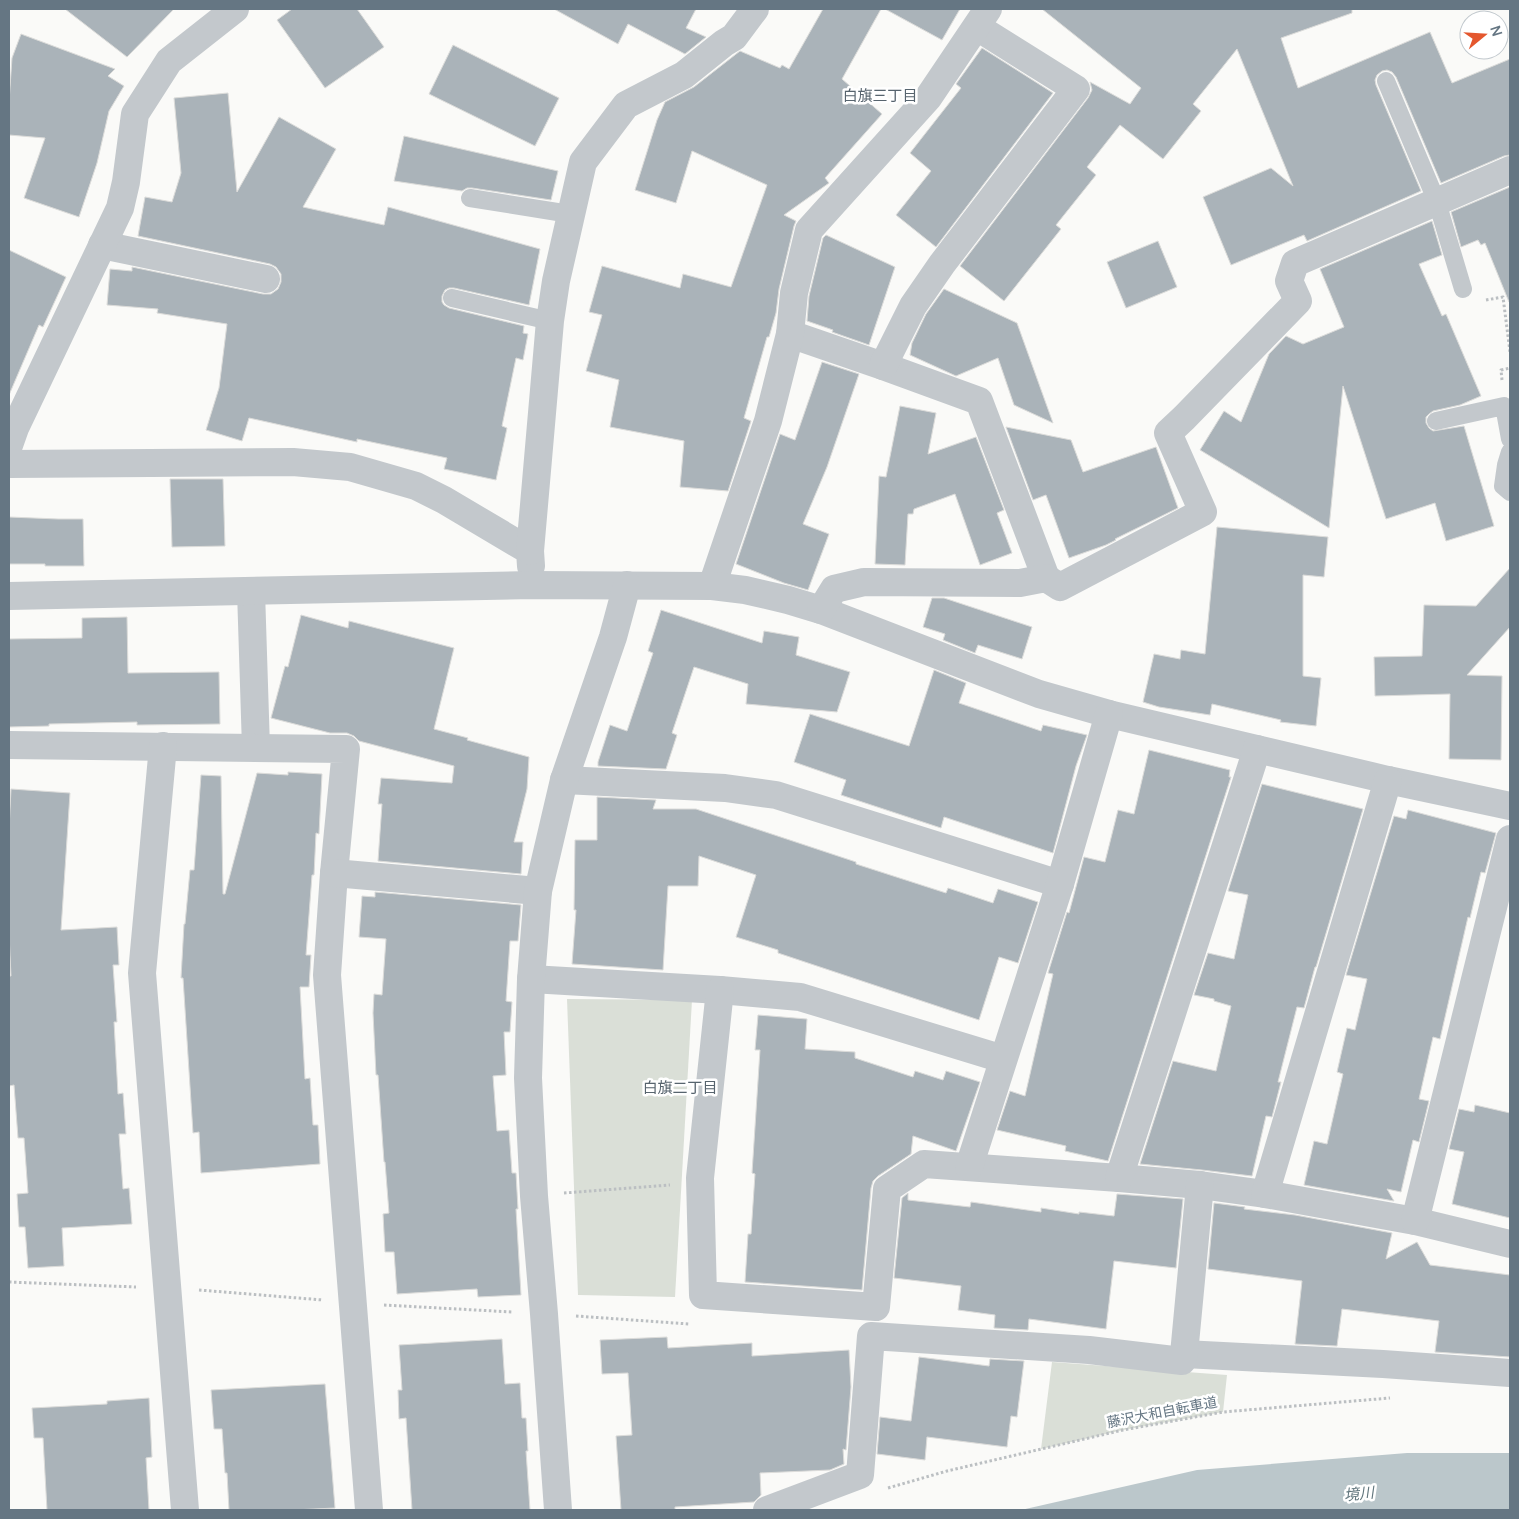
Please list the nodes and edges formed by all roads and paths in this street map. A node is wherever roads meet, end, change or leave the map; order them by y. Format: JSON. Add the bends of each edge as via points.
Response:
{"nodes":[{"id":1,"x":235,"y":9,"type":"edge"},
{"id":2,"x":755,"y":9,"type":"edge"},
{"id":3,"x":983,"y":18,"type":"edge"},
{"id":4,"x":1386,"y":81,"type":"dead end"},
{"id":5,"x":1510,"y":170,"type":"edge"},
{"id":6,"x":470,"y":198,"type":"dead end"},
{"id":7,"x":1437,"y":202,"type":"junction"},
{"id":8,"x":570,"y":214,"type":"junction"},
{"id":9,"x":102,"y":245,"type":"junction"},
{"id":10,"x":266,"y":279,"type":"dead end"},
{"id":11,"x":1463,"y":289,"type":"joint"},
{"id":12,"x":452,"y":298,"type":"dead end"},
{"id":13,"x":550,"y":321,"type":"junction"},
{"id":14,"x":790,"y":334,"type":"junction"},
{"id":15,"x":1510,"y":352,"type":"edge"},
{"id":16,"x":883,"y":366,"type":"junction"},
{"id":17,"x":1436,"y":422,"type":"dead end"},
{"id":18,"x":1510,"y":439,"type":"edge"},
{"id":19,"x":9,"y":445,"type":"edge"},
{"id":20,"x":1510,"y":452,"type":"edge"},
{"id":21,"x":9,"y":464,"type":"edge"},
{"id":22,"x":1510,"y":492,"type":"edge"},
{"id":23,"x":530,"y":551,"type":"junction"},
{"id":24,"x":1046,"y":578,"type":"junction"},
{"id":25,"x":532,"y":585,"type":"junction"},
{"id":26,"x":627,"y":585,"type":"junction"},
{"id":27,"x":712,"y":586,"type":"junction"},
{"id":28,"x":251,"y":591,"type":"junction"},
{"id":29,"x":9,"y":596,"type":"edge"},
{"id":30,"x":820,"y":610,"type":"junction"},
{"id":31,"x":1109,"y":714,"type":"junction"},
{"id":32,"x":9,"y":745,"type":"edge"},
{"id":33,"x":162,"y":746,"type":"junction"},
{"id":34,"x":256,"y":748,"type":"junction"},
{"id":35,"x":1256,"y":749,"type":"junction"},
{"id":36,"x":564,"y":780,"type":"junction"},
{"id":37,"x":1388,"y":780,"type":"junction"},
{"id":38,"x":1509,"y":809,"type":"edge"},
{"id":39,"x":1510,"y":839,"type":"edge"},
{"id":40,"x":334,"y":873,"type":"junction"},
{"id":41,"x":1060,"y":884,"type":"junction"},
{"id":42,"x":538,"y":891,"type":"junction"},
{"id":43,"x":531,"y":979,"type":"junction"},
{"id":44,"x":720,"y":990,"type":"junction"},
{"id":45,"x":1003,"y":1059,"type":"junction"},
{"id":46,"x":969,"y":1167,"type":"junction"},
{"id":47,"x":700,"y":1178,"type":"junction"},
{"id":48,"x":1120,"y":1178,"type":"junction"},
{"id":49,"x":1200,"y":1185,"type":"junction"},
{"id":50,"x":1265,"y":1194,"type":"junction"},
{"id":51,"x":534,"y":1196,"type":"junction"},
{"id":52,"x":1415,"y":1221,"type":"junction"},
{"id":53,"x":1510,"y":1244,"type":"edge"},
{"id":54,"x":9,"y":1282,"type":"edge"},
{"id":55,"x":168,"y":1288,"type":"junction"},
{"id":56,"x":354,"y":1303,"type":"junction"},
{"id":57,"x":544,"y":1314,"type":"junction"},
{"id":58,"x":693,"y":1324,"type":"dead end"},
{"id":59,"x":1184,"y":1354,"type":"junction"},
{"id":60,"x":1510,"y":1374,"type":"edge"},
{"id":61,"x":1393,"y":1398,"type":"dead end"},
{"id":62,"x":881,"y":1490,"type":"dead end"},
{"id":63,"x":185,"y":1510,"type":"edge"},
{"id":64,"x":369,"y":1510,"type":"edge"},
{"id":65,"x":558,"y":1510,"type":"edge"},
{"id":66,"x":767,"y":1510,"type":"edge"}],
"edges":[{"from":1,"to":9,"type":"street","via":[[169,61],[135,114],[120,208]]},
{"from":2,"to":8,"type":"street","via":[[734,37],[684,75],[626,105],[583,162]]},
{"from":3,"to":14,"type":"street","via":[[928,98],[809,230],[794,293]]},
{"from":3,"to":16,"type":"street","via":[[1076,89],[942,264],[913,306]]},
{"from":4,"to":7,"type":"lane"},
{"from":5,"to":7,"type":"street"},
{"from":6,"to":8,"type":"lane"},
{"from":7,"to":11,"type":"lane"},
{"from":7,"to":24,"type":"street","via":[[1294,263],[1289,280],[1298,301],[1168,433],[1203,512],[1060,587]]},
{"from":8,"to":13,"type":"street"},
{"from":9,"to":10,"type":"street"},
{"from":9,"to":19,"type":"street"},
{"from":11,"to":15,"type":"path","via":[[1488,301],[1504,297]]},
{"from":12,"to":13,"type":"lane"},
{"from":13,"to":23,"type":"street"},
{"from":14,"to":16,"type":"street"},
{"from":14,"to":27,"type":"street","via":[[768,421]]},
{"from":16,"to":24,"type":"street","via":[[980,401]]},
{"from":17,"to":18,"type":"lane","via":[[1504,406]]},
{"from":20,"to":22,"type":"lane","via":[[1502,486]]},
{"from":21,"to":23,"type":"street","via":[[294,462],[350,467],[416,486]]},
{"from":23,"to":25,"type":"street"},
{"from":24,"to":30,"type":"street","via":[[1020,583],[864,582],[834,589]]},
{"from":25,"to":26,"type":"street"},
{"from":25,"to":28,"type":"street"},
{"from":26,"to":27,"type":"street"},
{"from":26,"to":36,"type":"street","via":[[614,637]]},
{"from":27,"to":30,"type":"street","via":[[745,590]]},
{"from":28,"to":29,"type":"street"},
{"from":28,"to":34,"type":"street"},
{"from":30,"to":31,"type":"street","via":[[1039,694]]},
{"from":31,"to":35,"type":"street"},
{"from":31,"to":41,"type":"street"},
{"from":32,"to":33,"type":"street"},
{"from":33,"to":34,"type":"street"},
{"from":33,"to":55,"type":"street","via":[[142,973]]},
{"from":34,"to":40,"type":"street","via":[[346,749]]},
{"from":35,"to":37,"type":"street"},
{"from":35,"to":48,"type":"street"},
{"from":36,"to":41,"type":"street","via":[[725,788],[776,795]]},
{"from":36,"to":42,"type":"street"},
{"from":37,"to":38,"type":"street"},
{"from":37,"to":50,"type":"street"},
{"from":39,"to":52,"type":"street"},
{"from":40,"to":42,"type":"street"},
{"from":40,"to":56,"type":"street","via":[[327,975]]},
{"from":41,"to":45,"type":"street"},
{"from":42,"to":43,"type":"street"},
{"from":43,"to":44,"type":"street"},
{"from":43,"to":51,"type":"street","via":[[528,1078]]},
{"from":44,"to":45,"type":"street","via":[[800,997]]},
{"from":44,"to":47,"type":"street"},
{"from":45,"to":46,"type":"street"},
{"from":46,"to":47,"type":"street","via":[[924,1164],[887,1189],[876,1307],[703,1295]]},
{"from":46,"to":48,"type":"street"},
{"from":47,"to":51,"type":"path","via":[[664,1186]]},
{"from":48,"to":49,"type":"street"},
{"from":49,"to":50,"type":"street"},
{"from":49,"to":59,"type":"street"},
{"from":50,"to":52,"type":"street"},
{"from":51,"to":57,"type":"street"},
{"from":52,"to":53,"type":"street"},
{"from":54,"to":55,"type":"path"},
{"from":55,"to":56,"type":"path"},
{"from":55,"to":63,"type":"street"},
{"from":56,"to":57,"type":"path"},
{"from":56,"to":64,"type":"street"},
{"from":57,"to":58,"type":"path"},
{"from":57,"to":65,"type":"street"},
{"from":59,"to":60,"type":"street"},
{"from":59,"to":66,"type":"street","via":[[1182,1361],[1090,1350],[871,1336],[860,1475]]},
{"from":61,"to":62,"type":"path","name":"藤沢大和自転車道","via":[[1223,1412],[1096,1436]]}]}
